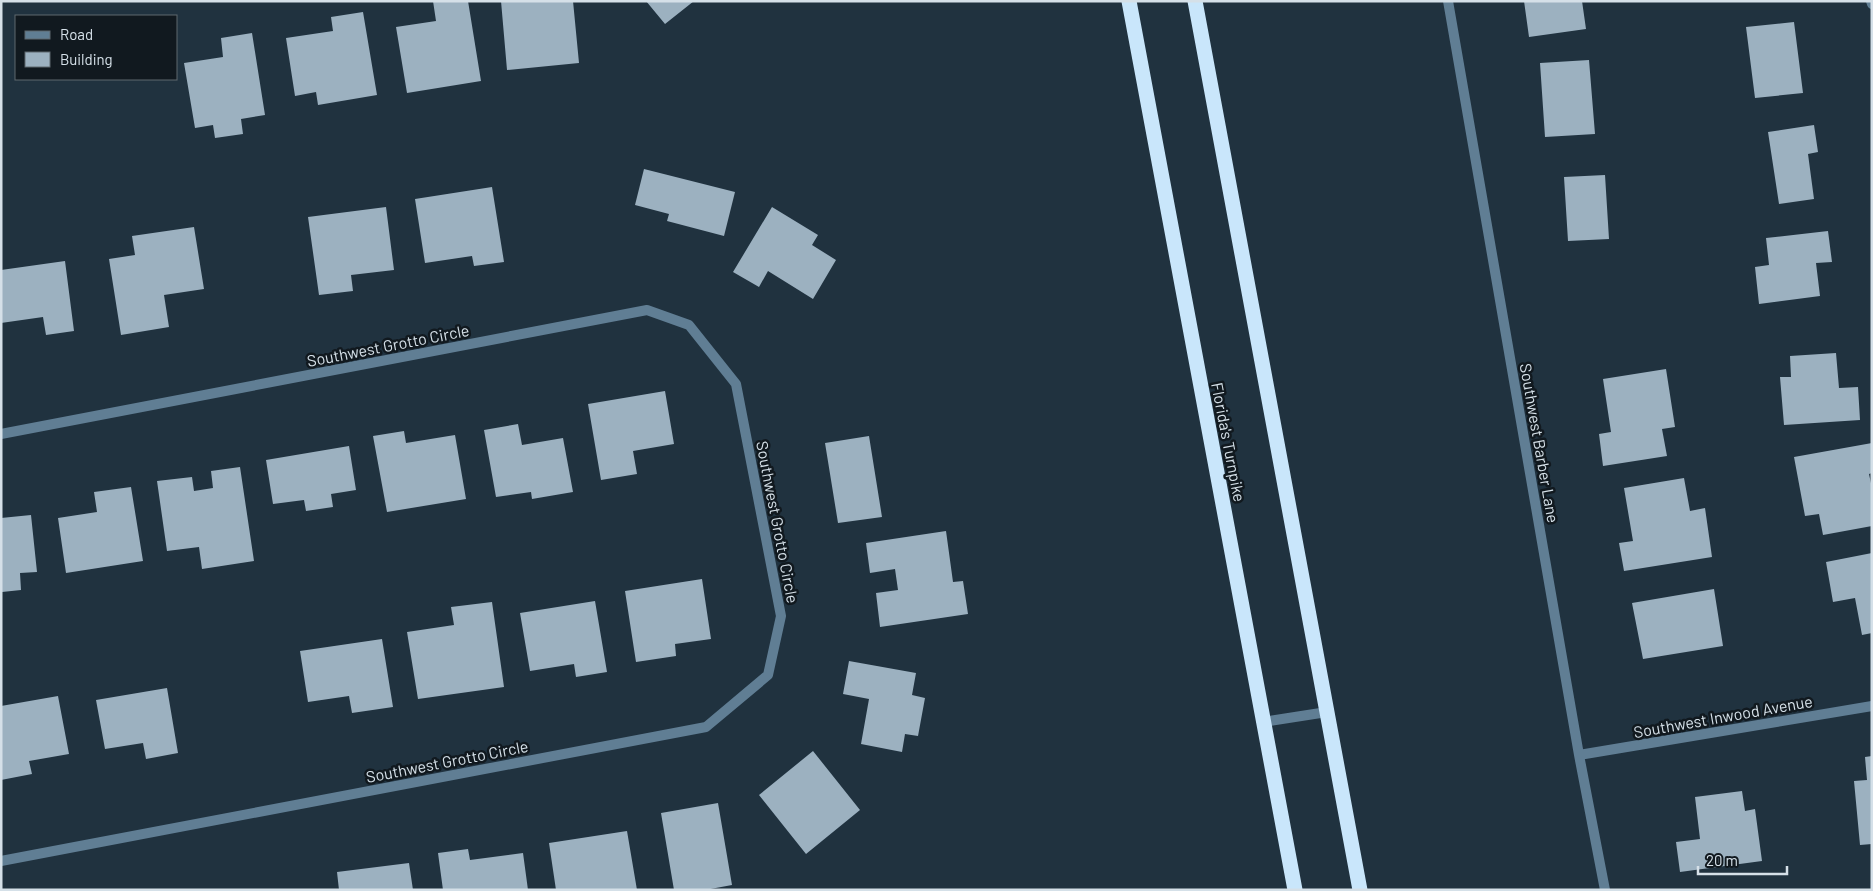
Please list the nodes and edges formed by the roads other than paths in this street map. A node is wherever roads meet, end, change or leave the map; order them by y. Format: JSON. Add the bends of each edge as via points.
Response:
{"nodes":[{"id":1,"x":1129,"y":1,"type":"edge"},
{"id":2,"x":1195,"y":1,"type":"edge"},
{"id":3,"x":1448,"y":1,"type":"edge"},
{"id":4,"x":1,"y":434,"type":"edge"},
{"id":5,"x":1872,"y":706,"type":"edge"},
{"id":6,"x":1327,"y":712,"type":"junction"},
{"id":7,"x":1263,"y":722,"type":"junction"},
{"id":8,"x":1579,"y":755,"type":"junction"},
{"id":9,"x":1,"y":861,"type":"edge"},
{"id":10,"x":1295,"y":890,"type":"edge"},
{"id":11,"x":1360,"y":890,"type":"edge"},
{"id":12,"x":1605,"y":890,"type":"edge"}],
"edges":[{"from":1,"to":7,"type":"highway","name":"Florida's Turnpike"},
{"from":2,"to":6,"type":"highway"},
{"from":3,"to":8,"type":"street","name":"Southwest Barber Lane"},
{"from":4,"to":9,"type":"street","name":"Southwest Grotto Circle","via":[[647,310],[689,325],[736,384],[781,616],[768,675],[706,728]]},
{"from":5,"to":8,"type":"street","name":"Southwest Inwood Avenue"},
{"from":6,"to":7,"type":"street"},
{"from":6,"to":11,"type":"highway"},
{"from":7,"to":10,"type":"highway","name":"Florida's Turnpike"},
{"from":8,"to":12,"type":"street","name":"Southwest Barber Lane"}]}
